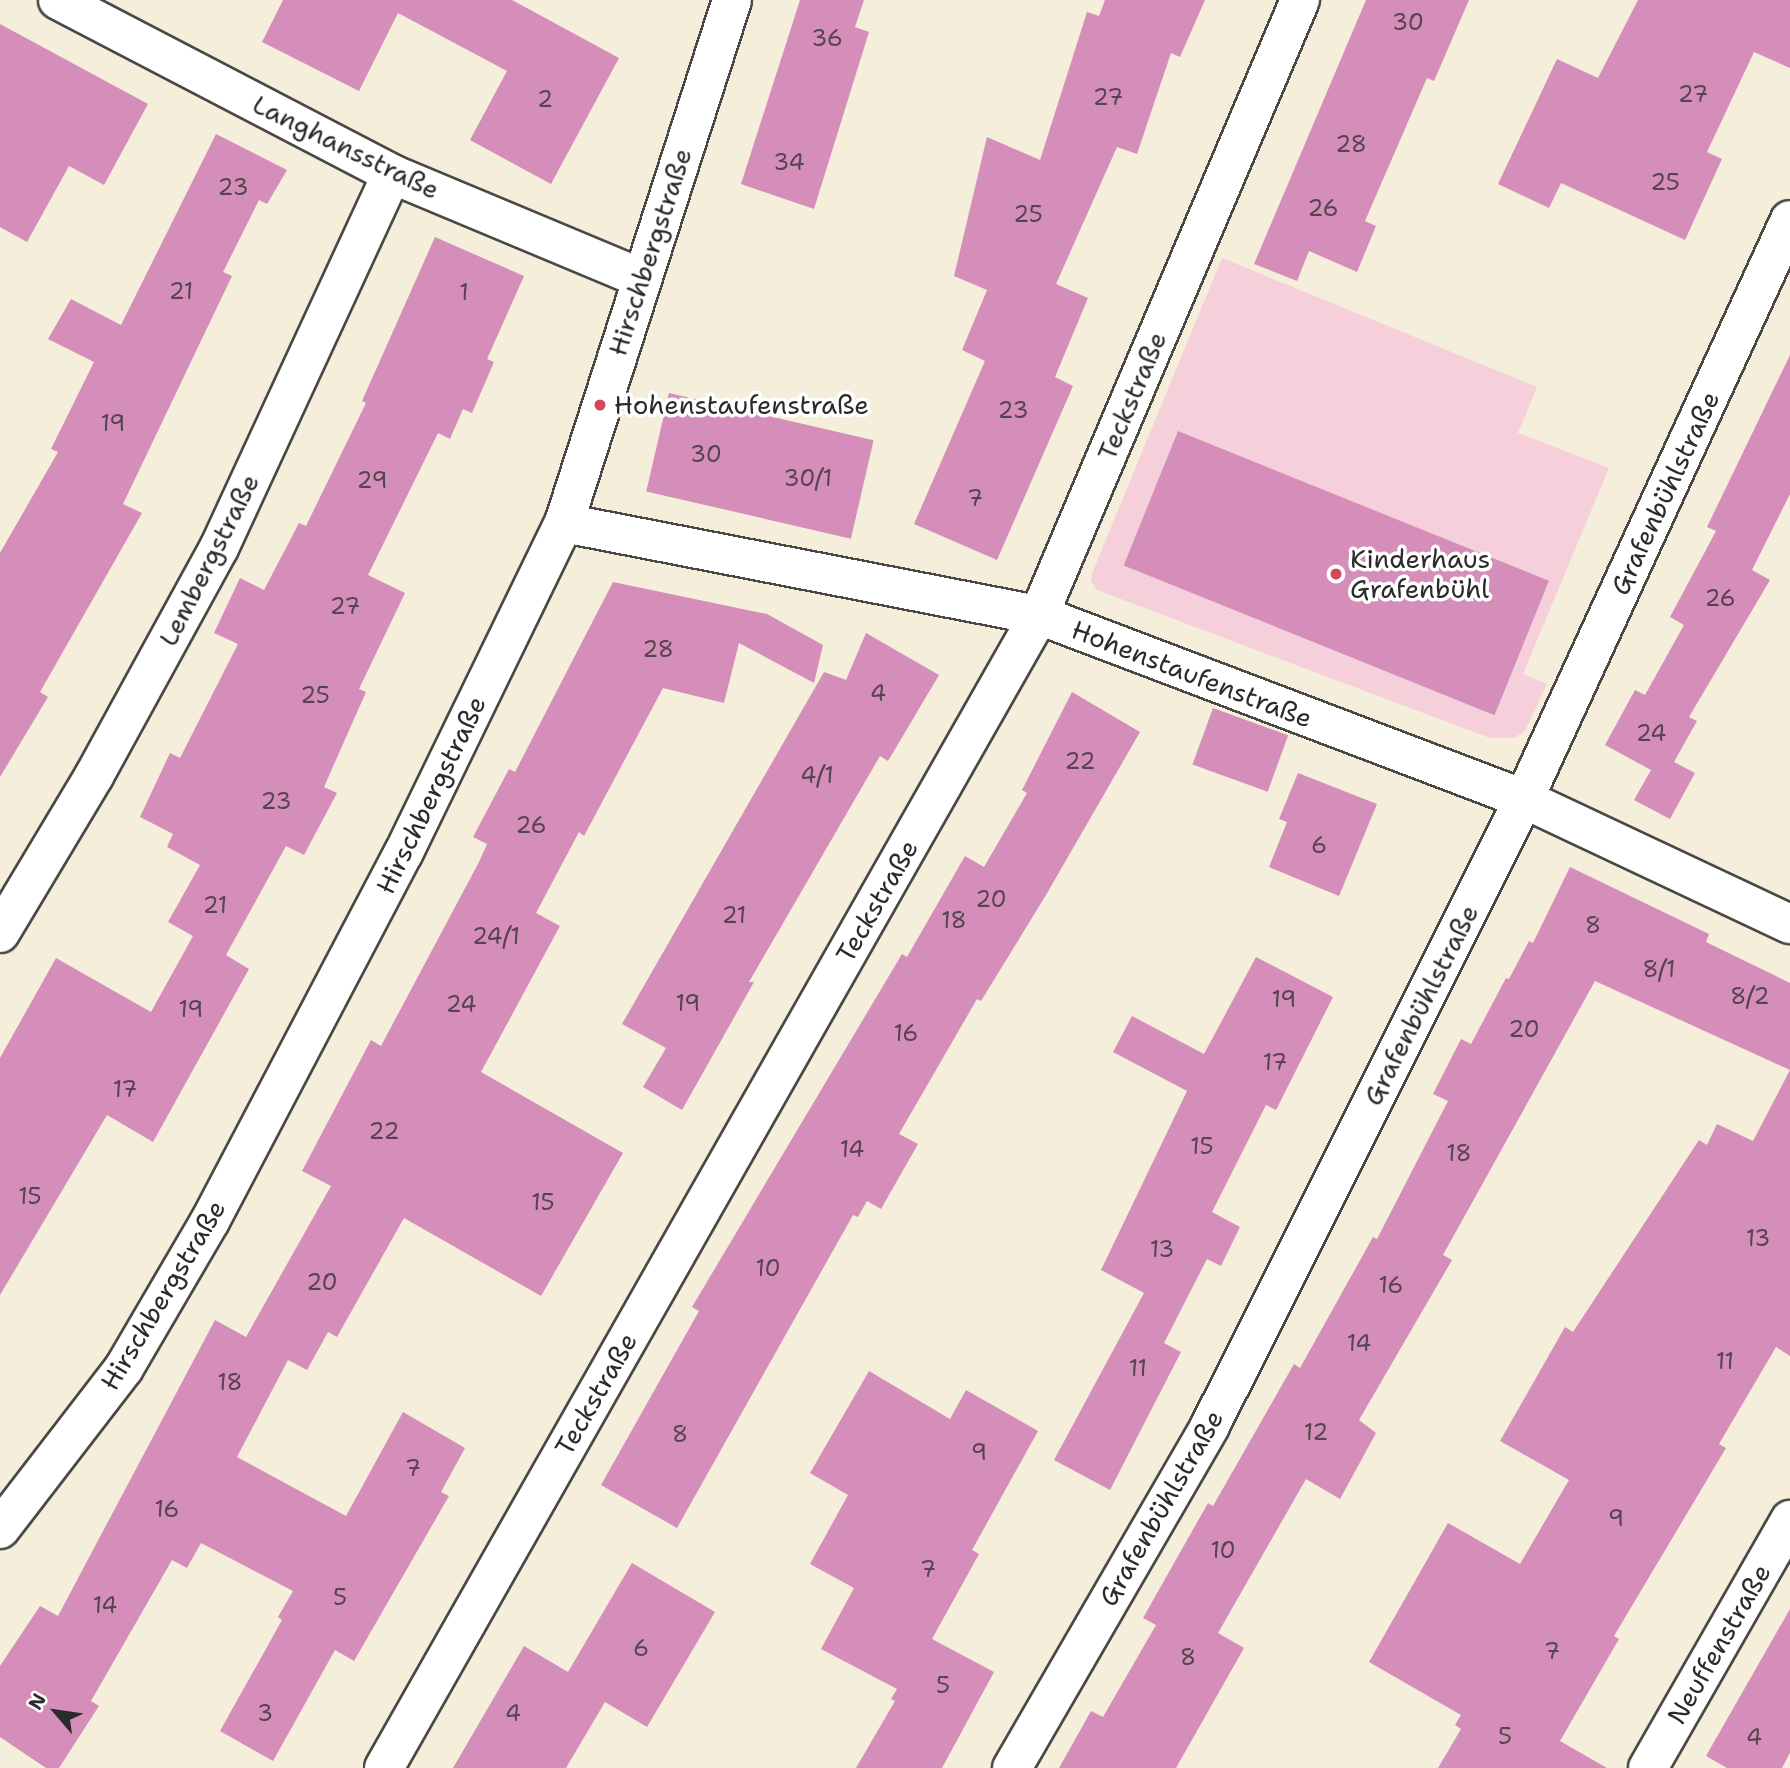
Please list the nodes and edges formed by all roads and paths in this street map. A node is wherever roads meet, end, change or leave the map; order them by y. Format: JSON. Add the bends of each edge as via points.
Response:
{"nodes":[{"id":1,"x":58,"y":0,"type":"edge"},
{"id":2,"x":732,"y":0,"type":"edge"},
{"id":3,"x":1300,"y":0,"type":"edge"},
{"id":4,"x":392,"y":174,"type":"junction"},
{"id":5,"x":1790,"y":220,"type":"edge"},
{"id":6,"x":641,"y":278,"type":"junction"},
{"id":7,"x":564,"y":523,"type":"junction"},
{"id":8,"x":1039,"y":615,"type":"junction"},
{"id":9,"x":1524,"y":799,"type":"junction"},
{"id":10,"x":1790,"y":924,"type":"edge"},
{"id":11,"x":0,"y":933,"type":"edge"},
{"id":12,"x":1790,"y":1520,"type":"edge"},
{"id":13,"x":0,"y":1529,"type":"edge"},
{"id":14,"x":384,"y":1768,"type":"edge"},
{"id":15,"x":1012,"y":1768,"type":"edge"},
{"id":16,"x":1648,"y":1768,"type":"edge"}],
"edges":[{"from":1,"to":4,"type":"street","name":"Langhansstraße"},
{"from":2,"to":6,"type":"street","name":"Hirschbergstraße"},
{"from":3,"to":8,"type":"street","name":"Teckstraße"},
{"from":4,"to":6,"type":"street","name":"Langhansstraße"},
{"from":4,"to":11,"type":"street","name":"Lembergstraße","via":[[219,548],[94,776]]},
{"from":5,"to":9,"type":"street","name":"Grafenbühlstraße"},
{"from":6,"to":7,"type":"street","name":"Hirschbergstraße"},
{"from":7,"to":8,"type":"street","name":"Hohenstaufenstraße"},
{"from":7,"to":13,"type":"street","name":"Hirschbergstraße","via":[[403,854],[209,1221],[124,1368]]},
{"from":8,"to":9,"type":"street","name":"Hohenstaufenstraße"},
{"from":8,"to":14,"type":"street","name":"Teckstraße"},
{"from":9,"to":10,"type":"street","name":"Hohenstaufenstraße"},
{"from":9,"to":15,"type":"street","name":"Grafenbühlstraße","via":[[1210,1426]]},
{"from":12,"to":16,"type":"street","name":"Neuffenstraße"}]}
